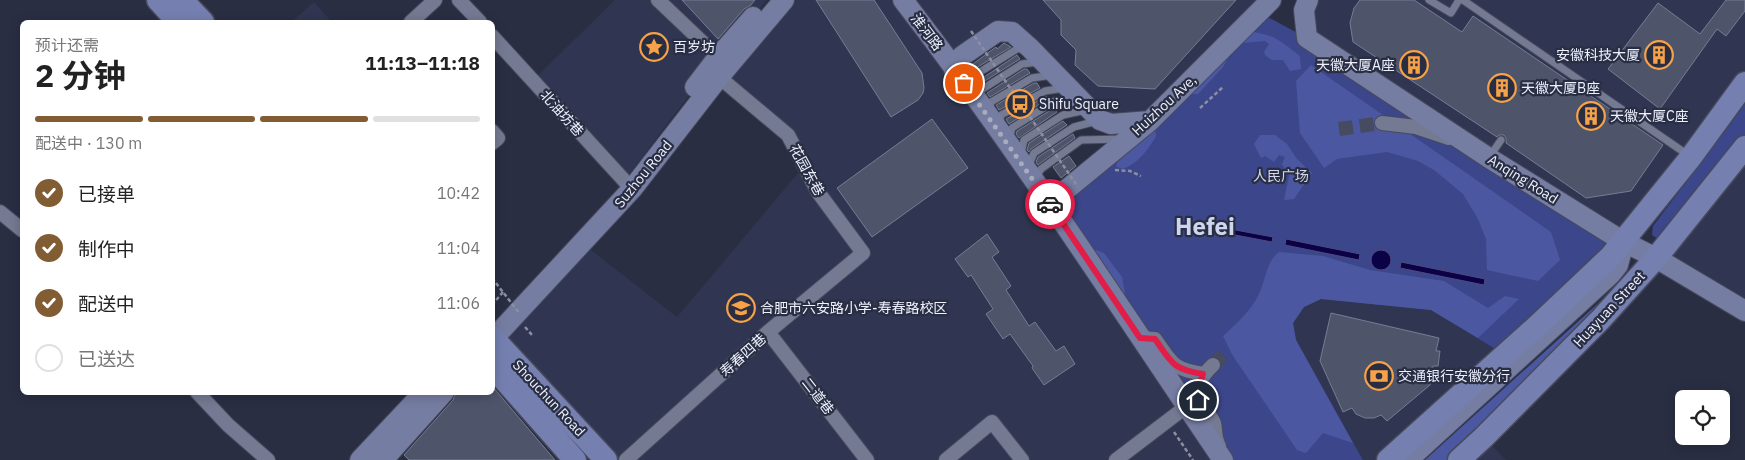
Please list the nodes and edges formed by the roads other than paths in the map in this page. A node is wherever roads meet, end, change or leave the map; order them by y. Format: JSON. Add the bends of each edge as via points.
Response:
{"nodes":[{"id":1,"x":158,"y":0,"type":"edge"},
{"id":2,"x":435,"y":0,"type":"edge"},
{"id":3,"x":459,"y":0,"type":"edge"},
{"id":4,"x":658,"y":0,"type":"edge"},
{"id":5,"x":767,"y":0,"type":"edge"},
{"id":6,"x":784,"y":0,"type":"edge"},
{"id":7,"x":903,"y":0,"type":"edge"},
{"id":8,"x":1271,"y":0,"type":"edge"},
{"id":9,"x":1308,"y":0,"type":"edge"},
{"id":10,"x":1429,"y":0,"type":"edge"},
{"id":11,"x":1460,"y":0,"type":"edge"},
{"id":12,"x":1464,"y":0,"type":"edge"},
{"id":13,"x":183,"y":6,"type":"edge"},
{"id":14,"x":200,"y":20,"type":"edge"},
{"id":15,"x":414,"y":20,"type":"edge"},
{"id":16,"x":478,"y":20,"type":"edge"},
{"id":17,"x":495,"y":39,"type":"edge"},
{"id":18,"x":718,"y":56,"type":"junction"},
{"id":19,"x":954,"y":70,"type":"junction"},
{"id":20,"x":719,"y":77,"type":"junction"},
{"id":21,"x":1745,"y":83,"type":"edge"},
{"id":22,"x":1066,"y":86,"type":"junction"},
{"id":23,"x":1150,"y":121,"type":"junction"},
{"id":24,"x":1382,"y":123,"type":"tunnel mouth"},
{"id":25,"x":1002,"y":137,"type":"junction"},
{"id":26,"x":1128,"y":138,"type":"junction"},
{"id":27,"x":1501,"y":140,"type":"dead end"},
{"id":28,"x":1471,"y":146,"type":"junction"},
{"id":29,"x":1745,"y":147,"type":"edge"},
{"id":30,"x":1691,"y":157,"type":"junction"},
{"id":31,"x":1489,"y":158,"type":"junction"},
{"id":32,"x":628,"y":185,"type":"junction"},
{"id":33,"x":1050,"y":203,"type":"junction"},
{"id":34,"x":0,"y":212,"type":"edge"},
{"id":35,"x":20,"y":228,"type":"edge"},
{"id":36,"x":1624,"y":242,"type":"junction"},
{"id":37,"x":863,"y":253,"type":"joint"},
{"id":38,"x":1656,"y":258,"type":"junction"},
{"id":39,"x":1745,"y":311,"type":"edge"},
{"id":40,"x":495,"y":332,"type":"edge"},
{"id":41,"x":768,"y":332,"type":"junction"},
{"id":42,"x":495,"y":336,"type":"edge"},
{"id":43,"x":1140,"y":338,"type":"junction"},
{"id":44,"x":495,"y":369,"type":"edge"},
{"id":45,"x":200,"y":395,"type":"edge"},
{"id":46,"x":421,"y":395,"type":"edge"},
{"id":47,"x":441,"y":395,"type":"edge"},
{"id":48,"x":1187,"y":406,"type":"junction"},
{"id":49,"x":268,"y":460,"type":"edge"},
{"id":50,"x":360,"y":460,"type":"edge"},
{"id":51,"x":383,"y":460,"type":"edge"},
{"id":52,"x":575,"y":460,"type":"edge"},
{"id":53,"x":606,"y":460,"type":"edge"},
{"id":54,"x":626,"y":460,"type":"edge"},
{"id":55,"x":867,"y":460,"type":"edge"},
{"id":56,"x":946,"y":460,"type":"edge"},
{"id":57,"x":1022,"y":460,"type":"edge"},
{"id":58,"x":1116,"y":460,"type":"edge"},
{"id":59,"x":1224,"y":460,"type":"edge"},
{"id":60,"x":1388,"y":460,"type":"edge"},
{"id":61,"x":1408,"y":460,"type":"edge"},
{"id":62,"x":1460,"y":460,"type":"edge"}],
"edges":[{"from":1,"to":13,"type":"main road"},
{"from":2,"to":15,"type":"street"},
{"from":3,"to":16,"type":"street"},
{"from":4,"to":18,"type":"street"},
{"from":5,"to":18,"type":"main road","name":"Suzhou Road"},
{"from":6,"to":20,"type":"main road","name":"Suzhou Road"},
{"from":7,"to":19,"type":"main road","name":"淮河路"},
{"from":8,"to":23,"type":"main road","name":"Huizhou Ave,"},
{"from":9,"to":28,"type":"main road","name":"Anqing Road","via":[[1304,10],[1307,38]]},
{"from":10,"to":11,"type":"lane","via":[[1451,13]]},
{"from":12,"to":30,"type":"lane"},
{"from":13,"to":14,"type":"main road"},
{"from":17,"to":32,"type":"street","name":"北油坊巷"},
{"from":18,"to":32,"type":"main road","name":"Suzhou Road"},
{"from":19,"to":22,"type":"main road","via":[[962,56],[998,31],[1012,32]]},
{"from":19,"to":25,"type":"main road","name":"淮河路"},
{"from":20,"to":32,"type":"main road","name":"Suzhou Road"},
{"from":20,"to":37,"type":"street","name":"花园东巷","via":[[788,135],[818,192]]},
{"from":21,"to":30,"type":"main road","name":"Huayuan Street"},
{"from":22,"to":23,"type":"main road","via":[[1111,124]]},
{"from":22,"to":25,"type":"lane","via":[[1055,101]]},
{"from":22,"to":25,"type":"lane","via":[[1044,91],[1001,115]]},
{"from":22,"to":25,"type":"lane","via":[[1063,115],[1024,140]]},
{"from":22,"to":25,"type":"lane","via":[[1032,78],[991,102]]},
{"from":22,"to":25,"type":"lane","via":[[1074,127],[1034,154]]},
{"from":22,"to":25,"type":"lane","via":[[1022,64],[982,90]]},
{"from":22,"to":25,"type":"lane","via":[[1017,49],[975,75]]},
{"from":23,"to":26,"type":"main road","name":"Huizhou Ave,"},
{"from":24,"to":28,"type":"street","via":[[1416,127]]},
{"from":25,"to":26,"type":"lane","via":[[1041,169],[1081,140]]},
{"from":25,"to":33,"type":"main road","name":"淮河路"},
{"from":26,"to":33,"type":"main road","name":"Huizhou Ave,"},
{"from":27,"to":31,"type":"lane"},
{"from":28,"to":31,"type":"main road","name":"Anqing Road"},
{"from":29,"to":38,"type":"main road","name":"Huayuan Street"},
{"from":30,"to":36,"type":"main road","name":"Huayuan Street"},
{"from":31,"to":36,"type":"main road","name":"Anqing Road"},
{"from":32,"to":40,"type":"main road","name":"Suzhou Road"},
{"from":33,"to":43,"type":"main road","name":"淮河路"},
{"from":34,"to":35,"type":"street"},
{"from":36,"to":38,"type":"main road","name":"Anqing Road"},
{"from":36,"to":60,"type":"main road","name":"Huayuan Street","via":[[1537,326]]},
{"from":36,"to":61,"type":"main road","name":"Huayuan Street","via":[[1618,265],[1610,276]]},
{"from":37,"to":41,"type":"street","name":"寿春四巷"},
{"from":38,"to":39,"type":"main road","name":"Anqing Road"},
{"from":38,"to":62,"type":"main road","name":"Huayuan Street","via":[[1600,320]]},
{"from":41,"to":54,"type":"street","name":"寿春四巷"},
{"from":41,"to":55,"type":"street","name":"二道巷"},
{"from":42,"to":53,"type":"main road","name":"Shouchun Road"},
{"from":43,"to":48,"type":"main road","name":"淮河路"},
{"from":43,"to":59,"type":"street","via":[[1155,339],[1174,366],[1187,372],[1208,370],[1198,388],[1198,400],[1214,423],[1214,438]]},
{"from":44,"to":52,"type":"main road","name":"Shouchun Road"},
{"from":45,"to":49,"type":"street"},
{"from":46,"to":50,"type":"main road"},
{"from":47,"to":51,"type":"main road"},
{"from":48,"to":58,"type":"street"},
{"from":48,"to":59,"type":"main road","name":"淮河路"},
{"from":56,"to":57,"type":"street","via":[[992,422]]}]}
